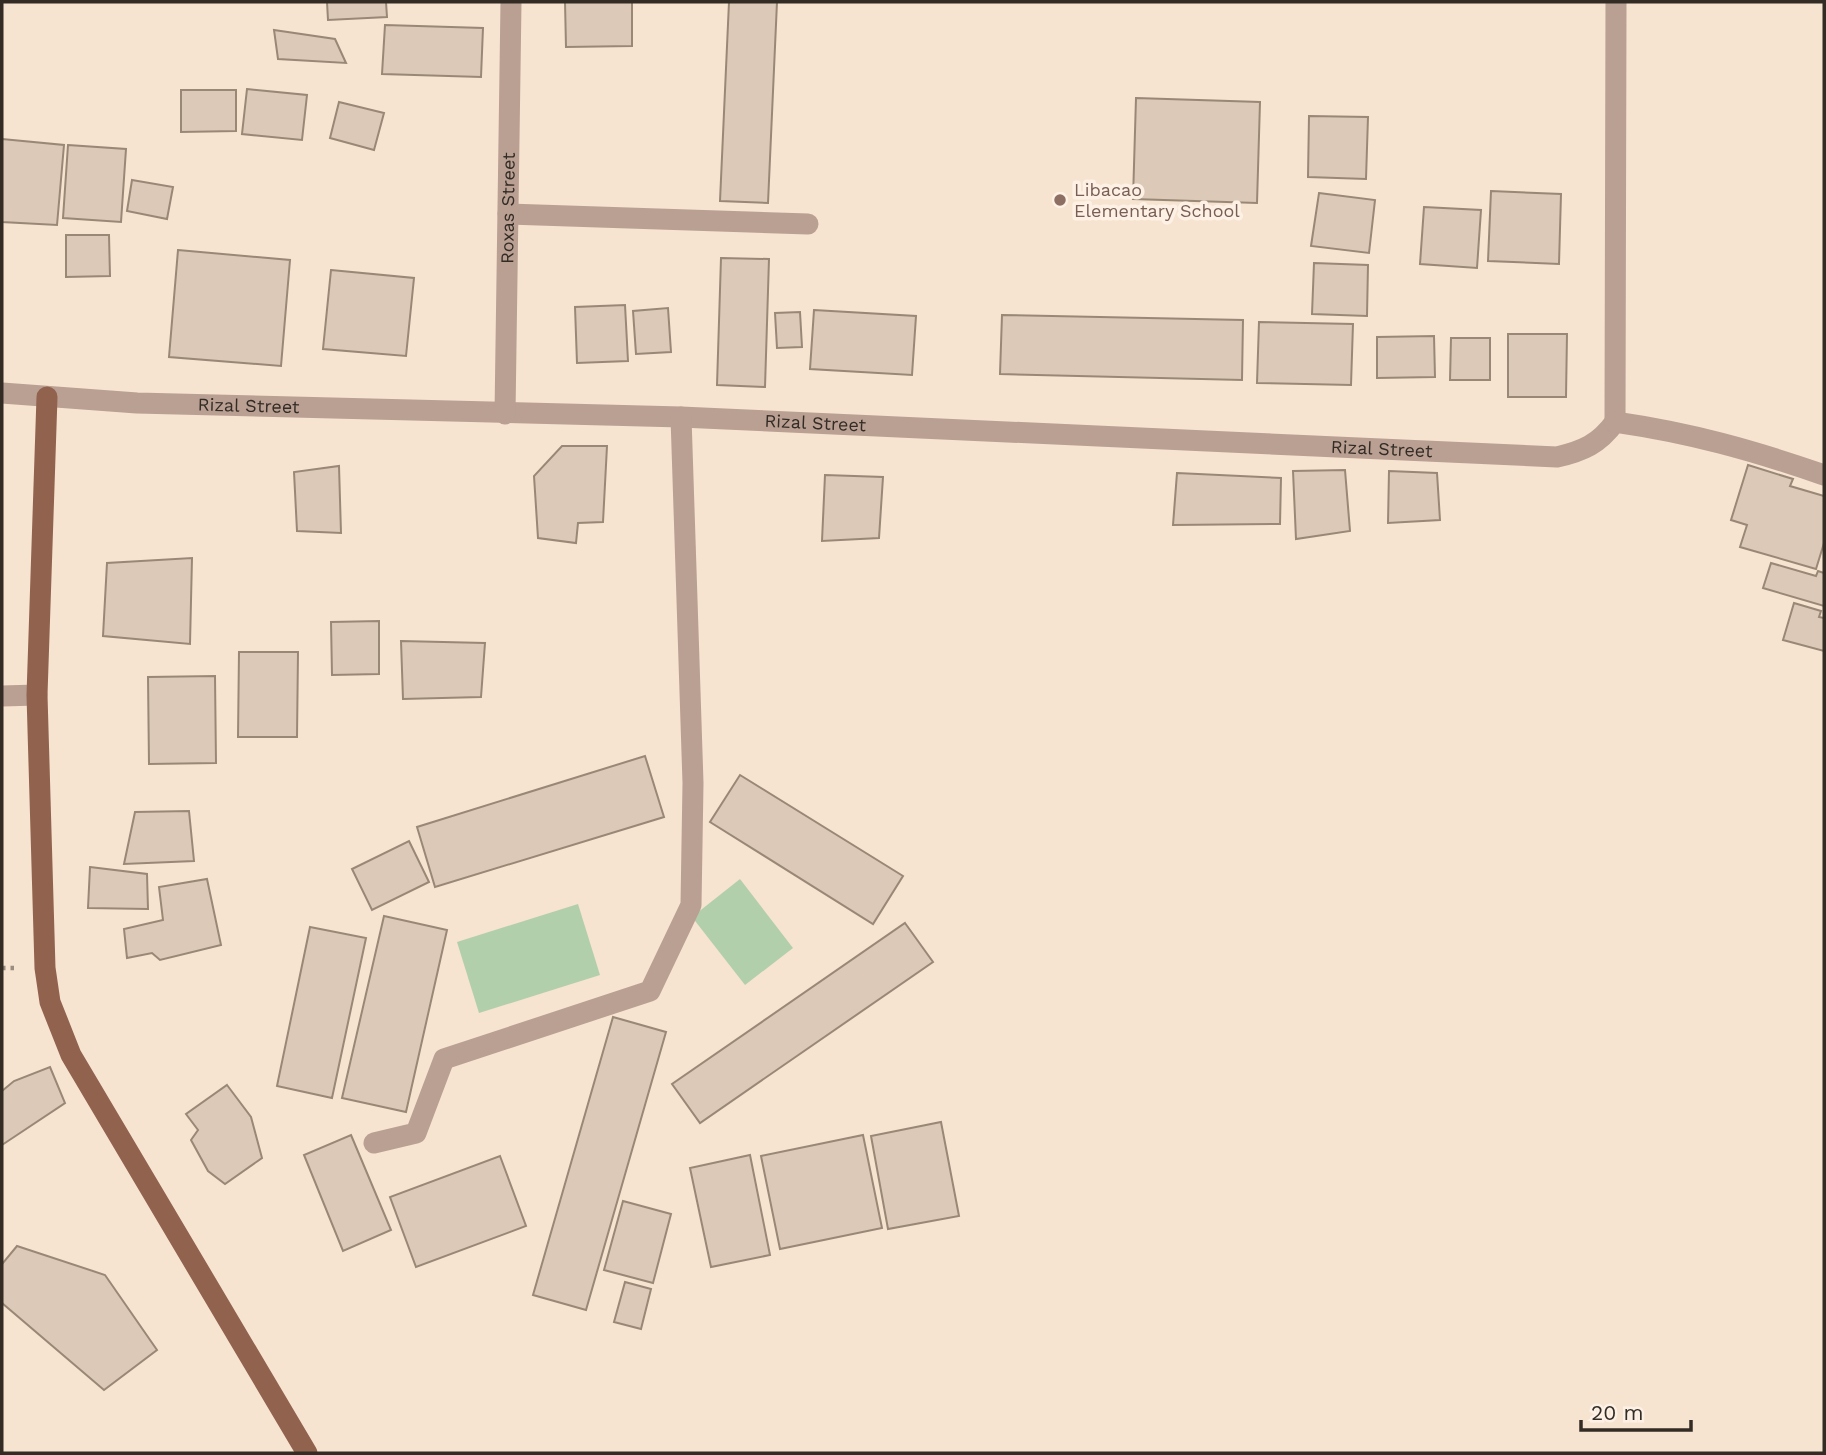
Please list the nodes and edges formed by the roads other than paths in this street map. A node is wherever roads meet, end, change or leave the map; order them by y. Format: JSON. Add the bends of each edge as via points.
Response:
{"nodes":[{"id":1,"x":511,"y":2,"type":"edge"},
{"id":2,"x":1616,"y":2,"type":"edge"},
{"id":3,"x":508,"y":214,"type":"junction"},
{"id":4,"x":807,"y":223,"type":"dead end"},
{"id":5,"x":2,"y":393,"type":"edge"},
{"id":6,"x":47,"y":397,"type":"junction"},
{"id":7,"x":505,"y":414,"type":"junction"},
{"id":8,"x":681,"y":417,"type":"junction"},
{"id":9,"x":1615,"y":422,"type":"junction"},
{"id":10,"x":1824,"y":475,"type":"edge"},
{"id":11,"x":37,"y":695,"type":"junction"},
{"id":12,"x":2,"y":696,"type":"edge"},
{"id":13,"x":374,"y":1143,"type":"dead end"},
{"id":14,"x":307,"y":1453,"type":"edge"}],
"edges":[{"from":1,"to":3,"type":"street","name":"Roxas Street"},
{"from":2,"to":9,"type":"street"},
{"from":3,"to":4,"type":"street"},
{"from":3,"to":7,"type":"street","name":"Roxas Street"},
{"from":5,"to":6,"type":"street","name":"Rizal Street"},
{"from":6,"to":7,"type":"street","name":"Rizal Street"},
{"from":6,"to":11,"type":"main road"},
{"from":7,"to":8,"type":"street","name":"Rizal Street"},
{"from":8,"to":9,"type":"street","name":"Rizal Street","via":[[1557,457],[1580,452],[1603,439]]},
{"from":8,"to":13,"type":"street","via":[[691,905],[650,991],[444,1059],[416,1133]]},
{"from":9,"to":10,"type":"street","via":[[1744,447]]},
{"from":11,"to":12,"type":"street"},
{"from":11,"to":14,"type":"main road","via":[[45,968],[50,1002],[71,1055]]}]}
